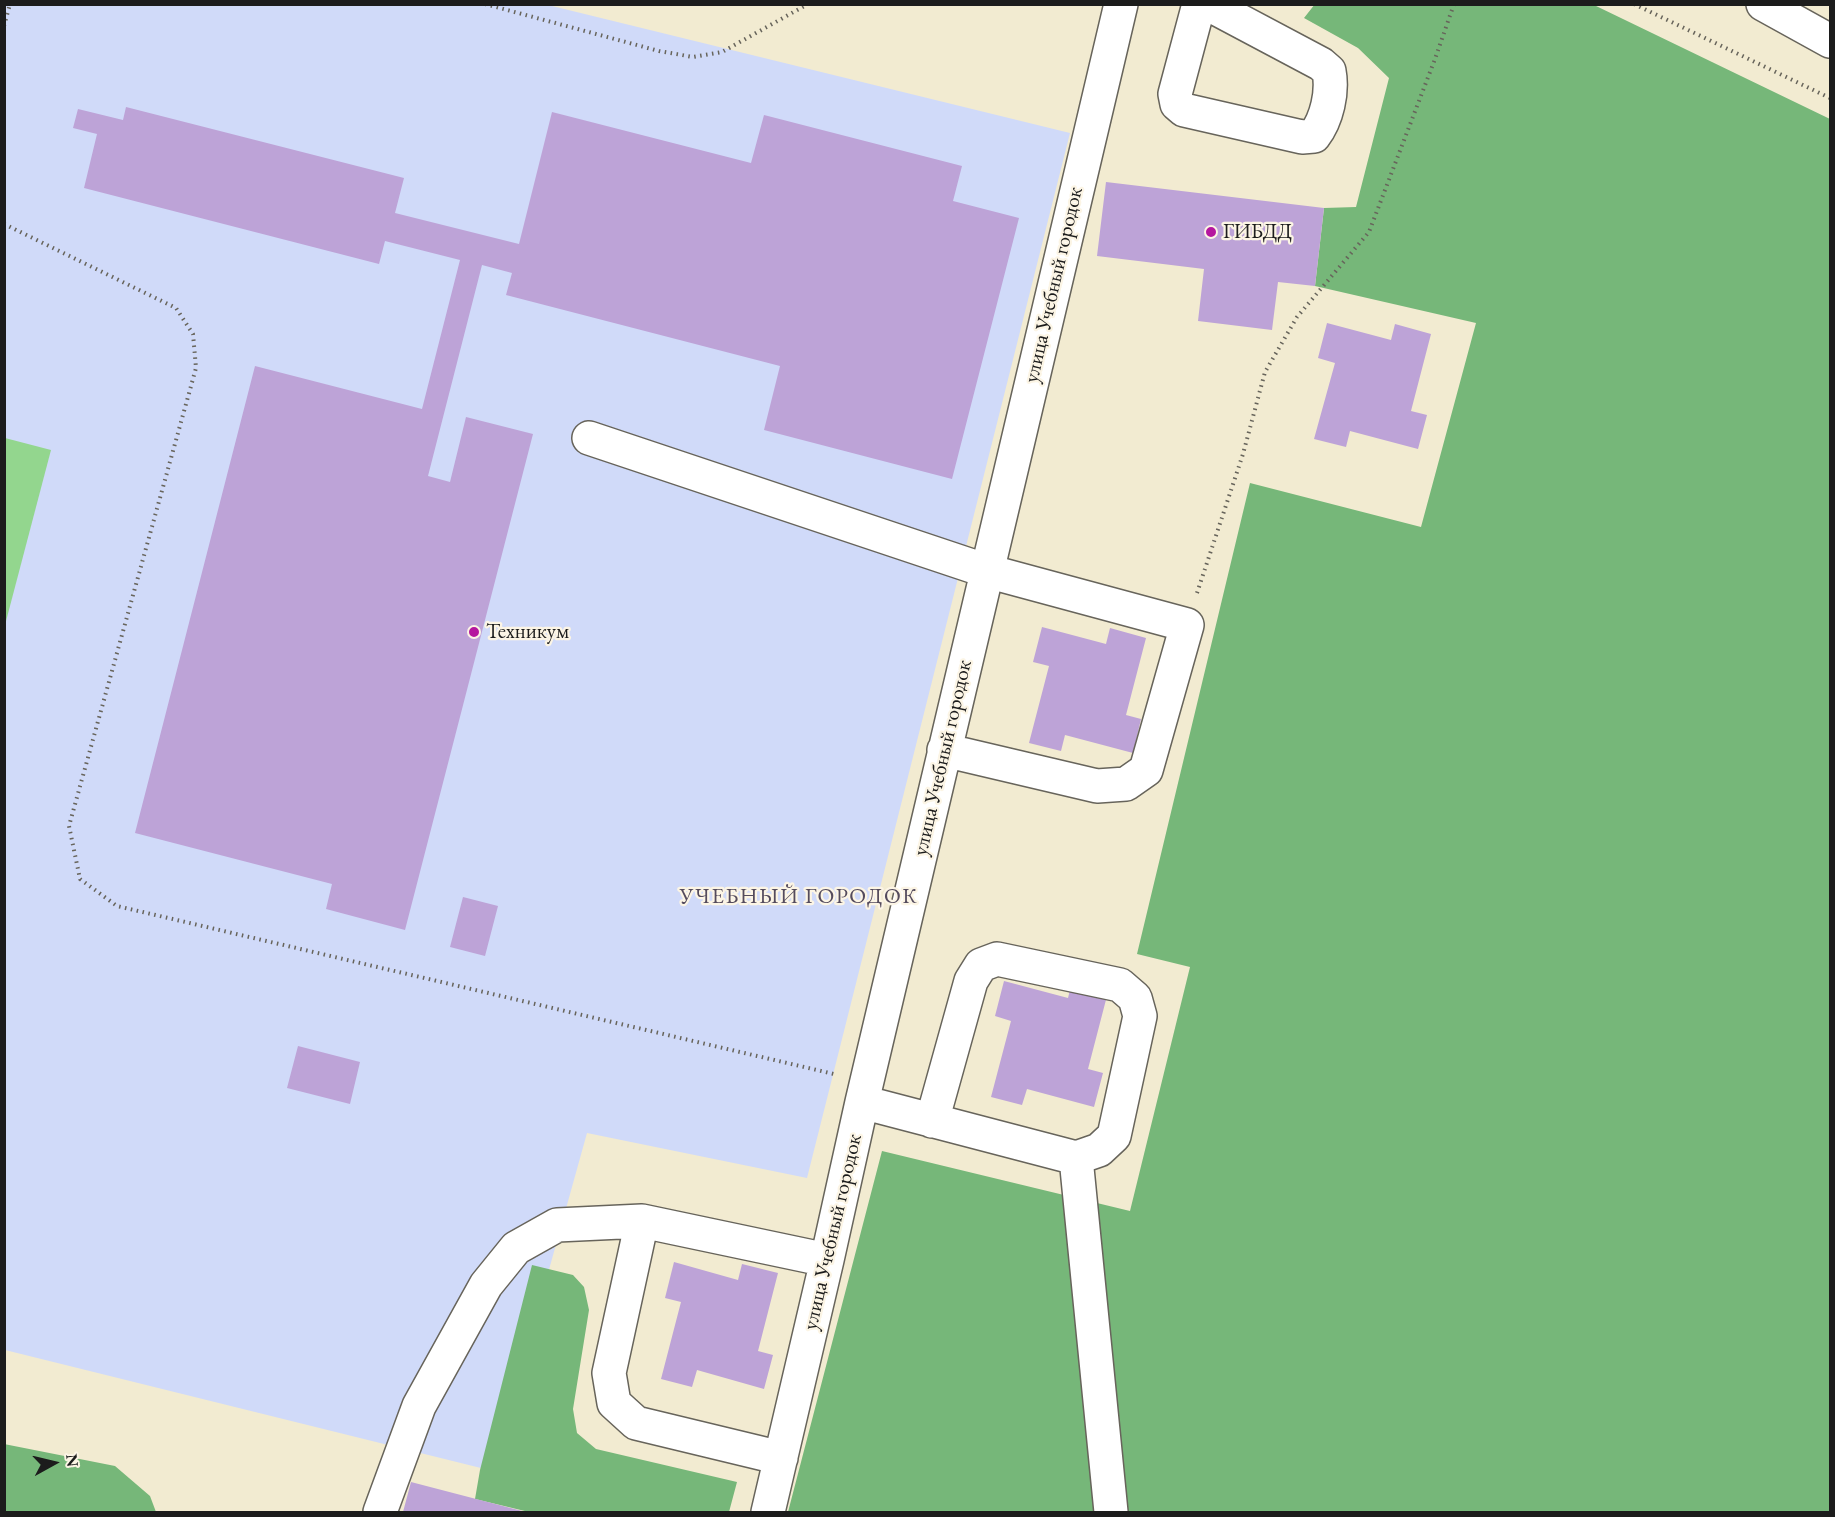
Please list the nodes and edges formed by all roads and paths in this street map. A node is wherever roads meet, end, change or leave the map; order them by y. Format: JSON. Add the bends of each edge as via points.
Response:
{"nodes":[{"id":1,"x":10,"y":4,"type":"edge"},
{"id":2,"x":485,"y":4,"type":"edge"},
{"id":3,"x":808,"y":4,"type":"edge"},
{"id":4,"x":1121,"y":4,"type":"edge"},
{"id":5,"x":1199,"y":4,"type":"edge"},
{"id":6,"x":1208,"y":4,"type":"edge"},
{"id":7,"x":1454,"y":4,"type":"edge"},
{"id":8,"x":1634,"y":4,"type":"edge"},
{"id":9,"x":1763,"y":4,"type":"edge"},
{"id":10,"x":4,"y":26,"type":"edge"},
{"id":11,"x":1830,"y":41,"type":"edge"},
{"id":12,"x":1830,"y":98,"type":"edge"},
{"id":13,"x":4,"y":224,"type":"edge"},
{"id":14,"x":590,"y":438,"type":"dead end"},
{"id":15,"x":987,"y":571,"type":"junction"},
{"id":16,"x":1187,"y":625,"type":"junction"},
{"id":17,"x":945,"y":750,"type":"junction"},
{"id":18,"x":864,"y":1092,"type":"junction"},
{"id":19,"x":932,"y":1121,"type":"junction"},
{"id":20,"x":1076,"y":1158,"type":"junction"},
{"id":21,"x":642,"y":1221,"type":"junction"},
{"id":22,"x":827,"y":1260,"type":"junction"},
{"id":23,"x":781,"y":1458,"type":"junction"},
{"id":24,"x":380,"y":1512,"type":"edge"},
{"id":25,"x":768,"y":1512,"type":"edge"},
{"id":26,"x":1111,"y":1512,"type":"edge"}],
"edges":[{"from":1,"to":10,"type":"path"},
{"from":2,"to":3,"type":"path","via":[[693,57],[722,52]]},
{"from":4,"to":15,"type":"main road","name":"улица Учебный городок"},
{"from":5,"to":6,"type":"main road","via":[[1175,94],[1177,104],[1184,110],[1302,138],[1314,136],[1322,125],[1332,84],[1329,71]]},
{"from":7,"to":16,"type":"path","via":[[1369,232],[1297,317],[1265,372],[1243,454]]},
{"from":8,"to":12,"type":"path"},
{"from":9,"to":11,"type":"main road"},
{"from":13,"to":18,"type":"path","via":[[176,308],[193,334],[196,368],[69,826],[80,879],[117,906]]},
{"from":14,"to":15,"type":"main road"},
{"from":15,"to":16,"type":"main road"},
{"from":15,"to":17,"type":"main road","name":"улица Учебный городок"},
{"from":16,"to":17,"type":"main road","via":[[1146,770],[1126,784],[1097,786]]},
{"from":17,"to":18,"type":"main road","name":"улица Учебный городок"},
{"from":18,"to":19,"type":"main road"},
{"from":18,"to":22,"type":"main road","name":"улица Учебный городок"},
{"from":19,"to":20,"type":"main road"},
{"from":19,"to":20,"type":"main road","via":[[971,981],[981,965],[998,958],[1120,985],[1135,998],[1140,1016],[1114,1136],[1099,1150]]},
{"from":20,"to":26,"type":"main road"},
{"from":21,"to":22,"type":"main road"},
{"from":21,"to":23,"type":"main road","via":[[609,1373],[614,1403],[636,1423]]},
{"from":21,"to":24,"type":"main road","via":[[557,1225],[516,1248],[486,1284],[419,1406]]},
{"from":22,"to":23,"type":"main road","name":"улица Учебный городок"},
{"from":23,"to":25,"type":"main road","name":"улица Учебный городок"}]}
